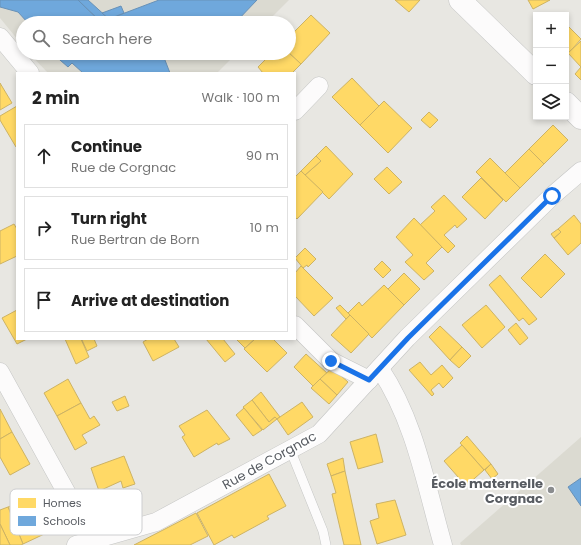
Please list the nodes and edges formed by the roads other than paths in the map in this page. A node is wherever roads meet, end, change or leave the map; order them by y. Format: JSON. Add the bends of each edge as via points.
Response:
{"nodes":[{"id":1,"x":460,"y":0,"type":"edge"},
{"id":2,"x":0,"y":37,"type":"edge"},
{"id":3,"x":16,"y":56,"type":"edge"},
{"id":4,"x":19,"y":60,"type":"edge"},
{"id":5,"x":533,"y":71,"type":"edge"},
{"id":6,"x":29,"y":72,"type":"edge"},
{"id":7,"x":319,"y":86,"type":"dead end"},
{"id":8,"x":569,"y":106,"type":"edge"},
{"id":9,"x":296,"y":110,"type":"edge"},
{"id":10,"x":581,"y":118,"type":"edge"},
{"id":11,"x":581,"y":171,"type":"edge"},
{"id":12,"x":296,"y":326,"type":"edge"},
{"id":13,"x":0,"y":372,"type":"edge"},
{"id":14,"x":374,"y":375,"type":"junction"},
{"id":15,"x":290,"y":449,"type":"junction"},
{"id":16,"x":58,"y":489,"type":"edge"},
{"id":17,"x":142,"y":526,"type":"edge"},
{"id":18,"x":109,"y":535,"type":"edge"},
{"id":19,"x":84,"y":542,"type":"edge"},
{"id":20,"x":326,"y":545,"type":"edge"},
{"id":21,"x":443,"y":545,"type":"edge"}],
"edges":[{"from":1,"to":5,"type":"street"},
{"from":2,"to":3,"type":"street"},
{"from":4,"to":6,"type":"street"},
{"from":7,"to":9,"type":"street"},
{"from":8,"to":10,"type":"street"},
{"from":11,"to":14,"type":"street","name":"Rue de Corgnac","via":[[552,196],[430,316]]},
{"from":12,"to":14,"type":"street","via":[[331,361]]},
{"from":13,"to":16,"type":"street"},
{"from":14,"to":15,"type":"street","name":"Rue de Corgnac","via":[[319,434]]},
{"from":14,"to":21,"type":"street","via":[[389,382],[407,418]]},
{"from":15,"to":17,"type":"street","name":"Rue de Corgnac","via":[[156,522]]},
{"from":15,"to":20,"type":"lane","via":[[323,531]]},
{"from":18,"to":19,"type":"street","name":"Rue de Corgnac"}]}
